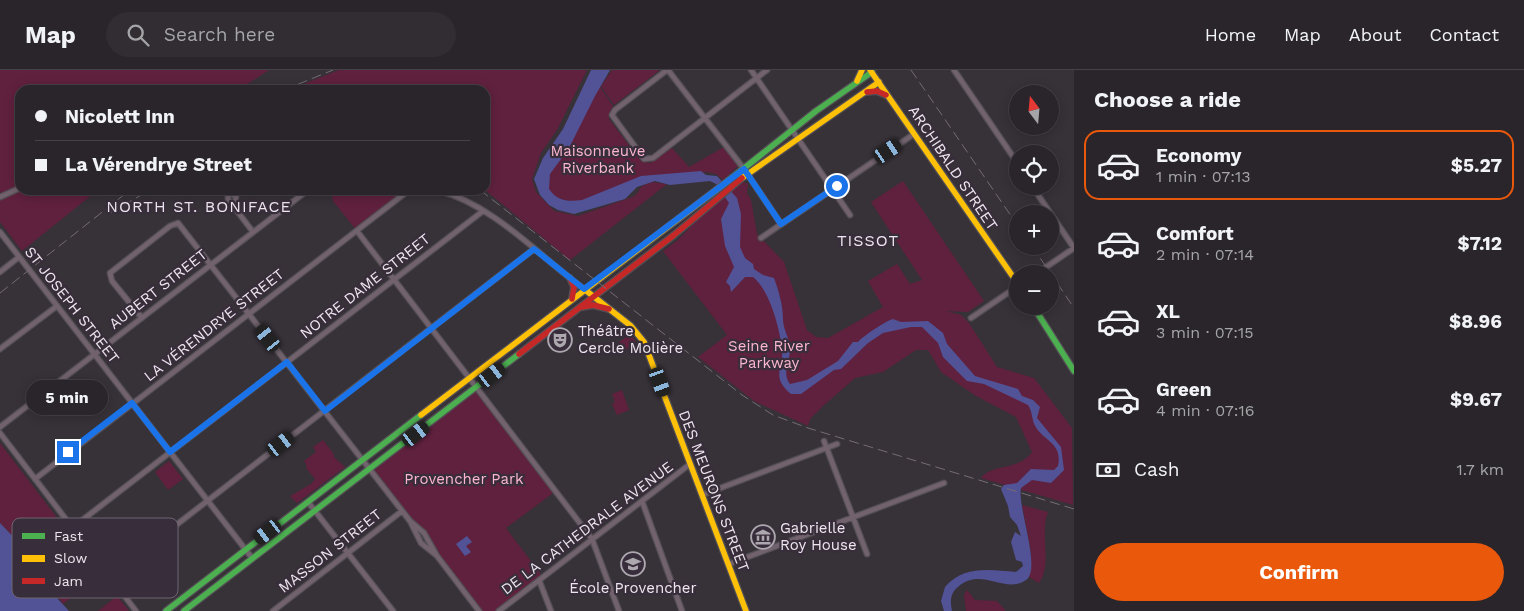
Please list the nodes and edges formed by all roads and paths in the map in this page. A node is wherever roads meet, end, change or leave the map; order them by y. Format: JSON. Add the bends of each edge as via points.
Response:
{"nodes":[{"id":1,"x":668,"y":70,"type":"edge"},
{"id":2,"x":751,"y":70,"type":"edge"},
{"id":3,"x":767,"y":70,"type":"edge"},
{"id":4,"x":862,"y":70,"type":"edge"},
{"id":5,"x":954,"y":70,"type":"edge"},
{"id":6,"x":871,"y":71,"type":"edge"},
{"id":7,"x":756,"y":78,"type":"junction"},
{"id":8,"x":879,"y":82,"type":"junction"},
{"id":9,"x":856,"y":83,"type":"junction"},
{"id":10,"x":862,"y":94,"type":"junction"},
{"id":11,"x":891,"y":99,"type":"junction"},
{"id":12,"x":705,"y":118,"type":"junction"},
{"id":13,"x":792,"y":130,"type":"junction"},
{"id":14,"x":914,"y":134,"type":"junction"},
{"id":15,"x":797,"y":138,"type":"junction"},
{"id":16,"x":1009,"y":151,"type":"edge"},
{"id":17,"x":746,"y":172,"type":"junction"},
{"id":18,"x":832,"y":189,"type":"junction"},
{"id":19,"x":15,"y":190,"type":"edge"},
{"id":20,"x":296,"y":195,"type":"edge"},
{"id":21,"x":403,"y":195,"type":"edge"},
{"id":22,"x":451,"y":195,"type":"edge"},
{"id":23,"x":1038,"y":195,"type":"edge"},
{"id":24,"x":0,"y":197,"type":"edge"},
{"id":25,"x":711,"y":198,"type":"junction"},
{"id":26,"x":234,"y":206,"type":"dead end"},
{"id":27,"x":484,"y":211,"type":"junction"},
{"id":28,"x":689,"y":211,"type":"junction"},
{"id":29,"x":850,"y":215,"type":"dead end"},
{"id":30,"x":694,"y":216,"type":"junction"},
{"id":31,"x":781,"y":224,"type":"junction"},
{"id":32,"x":357,"y":231,"type":"junction"},
{"id":33,"x":0,"y":232,"type":"edge"},
{"id":34,"x":253,"y":232,"type":"junction"},
{"id":35,"x":761,"y":238,"type":"dead end"},
{"id":36,"x":1074,"y":248,"type":"edge"},
{"id":37,"x":534,"y":249,"type":"junction"},
{"id":38,"x":19,"y":257,"type":"junction"},
{"id":39,"x":211,"y":264,"type":"junction"},
{"id":40,"x":1049,"y":265,"type":"edge"},
{"id":41,"x":0,"y":272,"type":"edge"},
{"id":42,"x":1009,"y":273,"type":"edge"},
{"id":43,"x":570,"y":278,"type":"junction"},
{"id":44,"x":394,"y":279,"type":"junction"},
{"id":45,"x":584,"y":289,"type":"junction"},
{"id":46,"x":1009,"y":290,"type":"edge"},
{"id":47,"x":595,"y":296,"type":"junction"},
{"id":48,"x":572,"y":299,"type":"junction"},
{"id":49,"x":57,"y":306,"type":"junction"},
{"id":50,"x":579,"y":308,"type":"junction"},
{"id":51,"x":614,"y":310,"type":"junction"},
{"id":52,"x":249,"y":313,"type":"junction"},
{"id":53,"x":1038,"y":315,"type":"edge"},
{"id":54,"x":142,"y":318,"type":"junction"},
{"id":55,"x":971,"y":318,"type":"dead end"},
{"id":56,"x":432,"y":328,"type":"junction"},
{"id":57,"x":0,"y":349,"type":"edge"},
{"id":58,"x":94,"y":354,"type":"junction"},
{"id":59,"x":287,"y":362,"type":"junction"},
{"id":60,"x":1074,"y":371,"type":"edge"},
{"id":61,"x":470,"y":377,"type":"junction"},
{"id":62,"x":477,"y":387,"type":"junction"},
{"id":63,"x":132,"y":403,"type":"junction"},
{"id":64,"x":325,"y":411,"type":"junction"},
{"id":65,"x":0,"y":427,"type":"edge"},
{"id":66,"x":0,"y":434,"type":"edge"},
{"id":67,"x":824,"y":441,"type":"dead end"},
{"id":68,"x":837,"y":444,"type":"dead end"},
{"id":69,"x":827,"y":448,"type":"junction"},
{"id":70,"x":170,"y":452,"type":"junction"},
{"id":71,"x":363,"y":460,"type":"junction"},
{"id":72,"x":690,"y":464,"type":"junction"},
{"id":73,"x":370,"y":470,"type":"junction"},
{"id":74,"x":35,"y":478,"type":"junction"},
{"id":75,"x":944,"y":484,"type":"dead end"},
{"id":76,"x":702,"y":495,"type":"junction"},
{"id":77,"x":208,"y":501,"type":"junction"},
{"id":78,"x":642,"y":501,"type":"junction"},
{"id":79,"x":308,"y":502,"type":"junction"},
{"id":80,"x":315,"y":511,"type":"junction"},
{"id":81,"x":402,"y":511,"type":"junction"},
{"id":82,"x":852,"y":517,"type":"junction"},
{"id":83,"x":65,"y":518,"type":"edge"},
{"id":84,"x":85,"y":518,"type":"edge"},
{"id":85,"x":410,"y":522,"type":"junction"},
{"id":86,"x":178,"y":524,"type":"edge"},
{"id":87,"x":592,"y":539,"type":"junction"},
{"id":88,"x":245,"y":549,"type":"junction"},
{"id":89,"x":348,"y":553,"type":"junction"},
{"id":90,"x":867,"y":554,"type":"dead end"},
{"id":91,"x":437,"y":556,"type":"junction"},
{"id":92,"x":252,"y":558,"type":"junction"},
{"id":93,"x":729,"y":564,"type":"junction"},
{"id":94,"x":540,"y":580,"type":"junction"},
{"id":95,"x":126,"y":598,"type":"edge"},
{"id":96,"x":136,"y":611,"type":"edge"},
{"id":97,"x":166,"y":611,"type":"edge"},
{"id":98,"x":184,"y":611,"type":"edge"},
{"id":99,"x":273,"y":611,"type":"edge"},
{"id":100,"x":393,"y":611,"type":"edge"},
{"id":101,"x":479,"y":611,"type":"edge"},
{"id":102,"x":499,"y":611,"type":"edge"},
{"id":103,"x":551,"y":611,"type":"edge"},
{"id":104,"x":620,"y":611,"type":"edge"},
{"id":105,"x":682,"y":611,"type":"edge"},
{"id":106,"x":746,"y":611,"type":"edge"}],
"edges":[{"from":1,"to":12,"type":"street"},
{"from":1,"to":12,"type":"street","via":[[612,115],[638,154],[647,160],[653,158]]},
{"from":2,"to":7,"type":"street"},
{"from":3,"to":7,"type":"street"},
{"from":4,"to":9,"type":"main road"},
{"from":5,"to":16,"type":"street"},
{"from":6,"to":8,"type":"main road","name":"ARCHIBALD STREET"},
{"from":6,"to":9,"type":"main road"},
{"from":7,"to":12,"type":"street"},
{"from":7,"to":13,"type":"street"},
{"from":8,"to":10,"type":"main road"},
{"from":8,"to":11,"type":"main road","name":"ARCHIBALD STREET"},
{"from":9,"to":13,"type":"main road"},
{"from":10,"to":11,"type":"main road","via":[[879,91]]},
{"from":10,"to":15,"type":"main road"},
{"from":11,"to":14,"type":"main road","name":"ARCHIBALD STREET"},
{"from":12,"to":17,"type":"street"},
{"from":13,"to":15,"type":"street"},
{"from":13,"to":17,"type":"main road"},
{"from":14,"to":18,"type":"street"},
{"from":14,"to":42,"type":"main road","name":"ARCHIBALD STREET"},
{"from":15,"to":17,"type":"main road"},
{"from":15,"to":18,"type":"street"},
{"from":17,"to":25,"type":"main road"},
{"from":17,"to":31,"type":"street"},
{"from":18,"to":29,"type":"street"},
{"from":18,"to":31,"type":"street"},
{"from":19,"to":24,"type":"street"},
{"from":20,"to":34,"type":"street","name":"AUBERT STREET"},
{"from":21,"to":32,"type":"street","name":"LA VÉRENDRYE STREET"},
{"from":22,"to":27,"type":"street"},
{"from":23,"to":36,"type":"street"},
{"from":25,"to":28,"type":"main road"},
{"from":25,"to":30,"type":"main road"},
{"from":26,"to":34,"type":"street"},
{"from":27,"to":37,"type":"street"},
{"from":27,"to":44,"type":"street","name":"NOTRE DAME STREET"},
{"from":28,"to":30,"type":"main road"},
{"from":28,"to":45,"type":"main road"},
{"from":30,"to":47,"type":"main road"},
{"from":31,"to":35,"type":"street"},
{"from":32,"to":44,"type":"street"},
{"from":32,"to":52,"type":"street","name":"LA VÉRENDRYE STREET"},
{"from":33,"to":38,"type":"street","name":"ST JOSEPH STREET"},
{"from":34,"to":39,"type":"street","name":"AUBERT STREET"},
{"from":36,"to":40,"type":"street"},
{"from":37,"to":43,"type":"street"},
{"from":37,"to":56,"type":"street"},
{"from":38,"to":41,"type":"street"},
{"from":38,"to":49,"type":"street","name":"ST JOSEPH STREET"},
{"from":39,"to":52,"type":"street"},
{"from":39,"to":54,"type":"street","name":"AUBERT STREET"},
{"from":39,"to":54,"type":"street","via":[[177,223],[134,253],[110,275]]},
{"from":43,"to":45,"type":"street"},
{"from":43,"to":48,"type":"main road","via":[[574,287]]},
{"from":44,"to":56,"type":"street"},
{"from":44,"to":59,"type":"street","name":"NOTRE DAME STREET"},
{"from":45,"to":47,"type":"main road","name":"DES MEURONS STREET"},
{"from":45,"to":48,"type":"main road"},
{"from":46,"to":55,"type":"street"},
{"from":47,"to":50,"type":"main road"},
{"from":47,"to":51,"type":"main road","name":"DES MEURONS STREET"},
{"from":48,"to":61,"type":"main road"},
{"from":49,"to":57,"type":"street"},
{"from":49,"to":58,"type":"street","name":"ST JOSEPH STREET"},
{"from":50,"to":51,"type":"main road","via":[[593,305]]},
{"from":50,"to":62,"type":"main road"},
{"from":51,"to":72,"type":"main road","name":"DES MEURONS STREET","via":[[644,342]]},
{"from":52,"to":59,"type":"street"},
{"from":52,"to":63,"type":"street","name":"LA VÉRENDRYE STREET"},
{"from":53,"to":60,"type":"main road"},
{"from":54,"to":58,"type":"street","name":"AUBERT STREET"},
{"from":56,"to":61,"type":"street"},
{"from":56,"to":64,"type":"street"},
{"from":58,"to":63,"type":"street","name":"ST JOSEPH STREET"},
{"from":58,"to":65,"type":"street","name":"AUBERT STREET"},
{"from":59,"to":64,"type":"street"},
{"from":59,"to":70,"type":"street","name":"NOTRE DAME STREET"},
{"from":61,"to":62,"type":"street"},
{"from":61,"to":71,"type":"main road"},
{"from":62,"to":73,"type":"main road"},
{"from":62,"to":87,"type":"street"},
{"from":63,"to":70,"type":"street","name":"ST JOSEPH STREET"},
{"from":63,"to":74,"type":"street","name":"LA VÉRENDRYE STREET"},
{"from":64,"to":71,"type":"street"},
{"from":64,"to":77,"type":"street"},
{"from":66,"to":74,"type":"street"},
{"from":67,"to":69,"type":"street"},
{"from":68,"to":69,"type":"street"},
{"from":69,"to":76,"type":"street"},
{"from":69,"to":82,"type":"street"},
{"from":70,"to":77,"type":"street","name":"ST JOSEPH STREET"},
{"from":70,"to":84,"type":"street","name":"NOTRE DAME STREET"},
{"from":71,"to":73,"type":"street"},
{"from":71,"to":79,"type":"main road"},
{"from":72,"to":76,"type":"main road","name":"DES MEURONS STREET"},
{"from":72,"to":78,"type":"street","name":"DE LA CATHEDRALE AVENUE"},
{"from":73,"to":80,"type":"main road"},
{"from":73,"to":81,"type":"street"},
{"from":74,"to":83,"type":"street"},
{"from":75,"to":82,"type":"street"},
{"from":76,"to":93,"type":"main road","name":"DES MEURONS STREET"},
{"from":77,"to":86,"type":"street"},
{"from":77,"to":88,"type":"street","name":"ST JOSEPH STREET"},
{"from":78,"to":87,"type":"street","name":"DE LA CATHEDRALE AVENUE"},
{"from":78,"to":105,"type":"street"},
{"from":79,"to":80,"type":"street"},
{"from":79,"to":88,"type":"main road"},
{"from":80,"to":89,"type":"street"},
{"from":80,"to":92,"type":"main road"},
{"from":81,"to":85,"type":"street"},
{"from":81,"to":89,"type":"street","name":"MASSON STREET"},
{"from":82,"to":90,"type":"street"},
{"from":82,"to":93,"type":"street"},
{"from":85,"to":91,"type":"street","via":[[422,543]]},
{"from":85,"to":91,"type":"street","via":[[424,533]]},
{"from":87,"to":94,"type":"street","name":"DE LA CATHEDRALE AVENUE"},
{"from":87,"to":104,"type":"street"},
{"from":88,"to":92,"type":"street","name":"ST JOSEPH STREET"},
{"from":88,"to":97,"type":"main road"},
{"from":89,"to":99,"type":"street","name":"MASSON STREET"},
{"from":89,"to":100,"type":"street"},
{"from":91,"to":101,"type":"street"},
{"from":92,"to":98,"type":"main road"},
{"from":93,"to":106,"type":"main road","name":"DES MEURONS STREET"},
{"from":94,"to":102,"type":"street","name":"DE LA CATHEDRALE AVENUE"},
{"from":94,"to":103,"type":"street"},
{"from":95,"to":96,"type":"street"}]}
